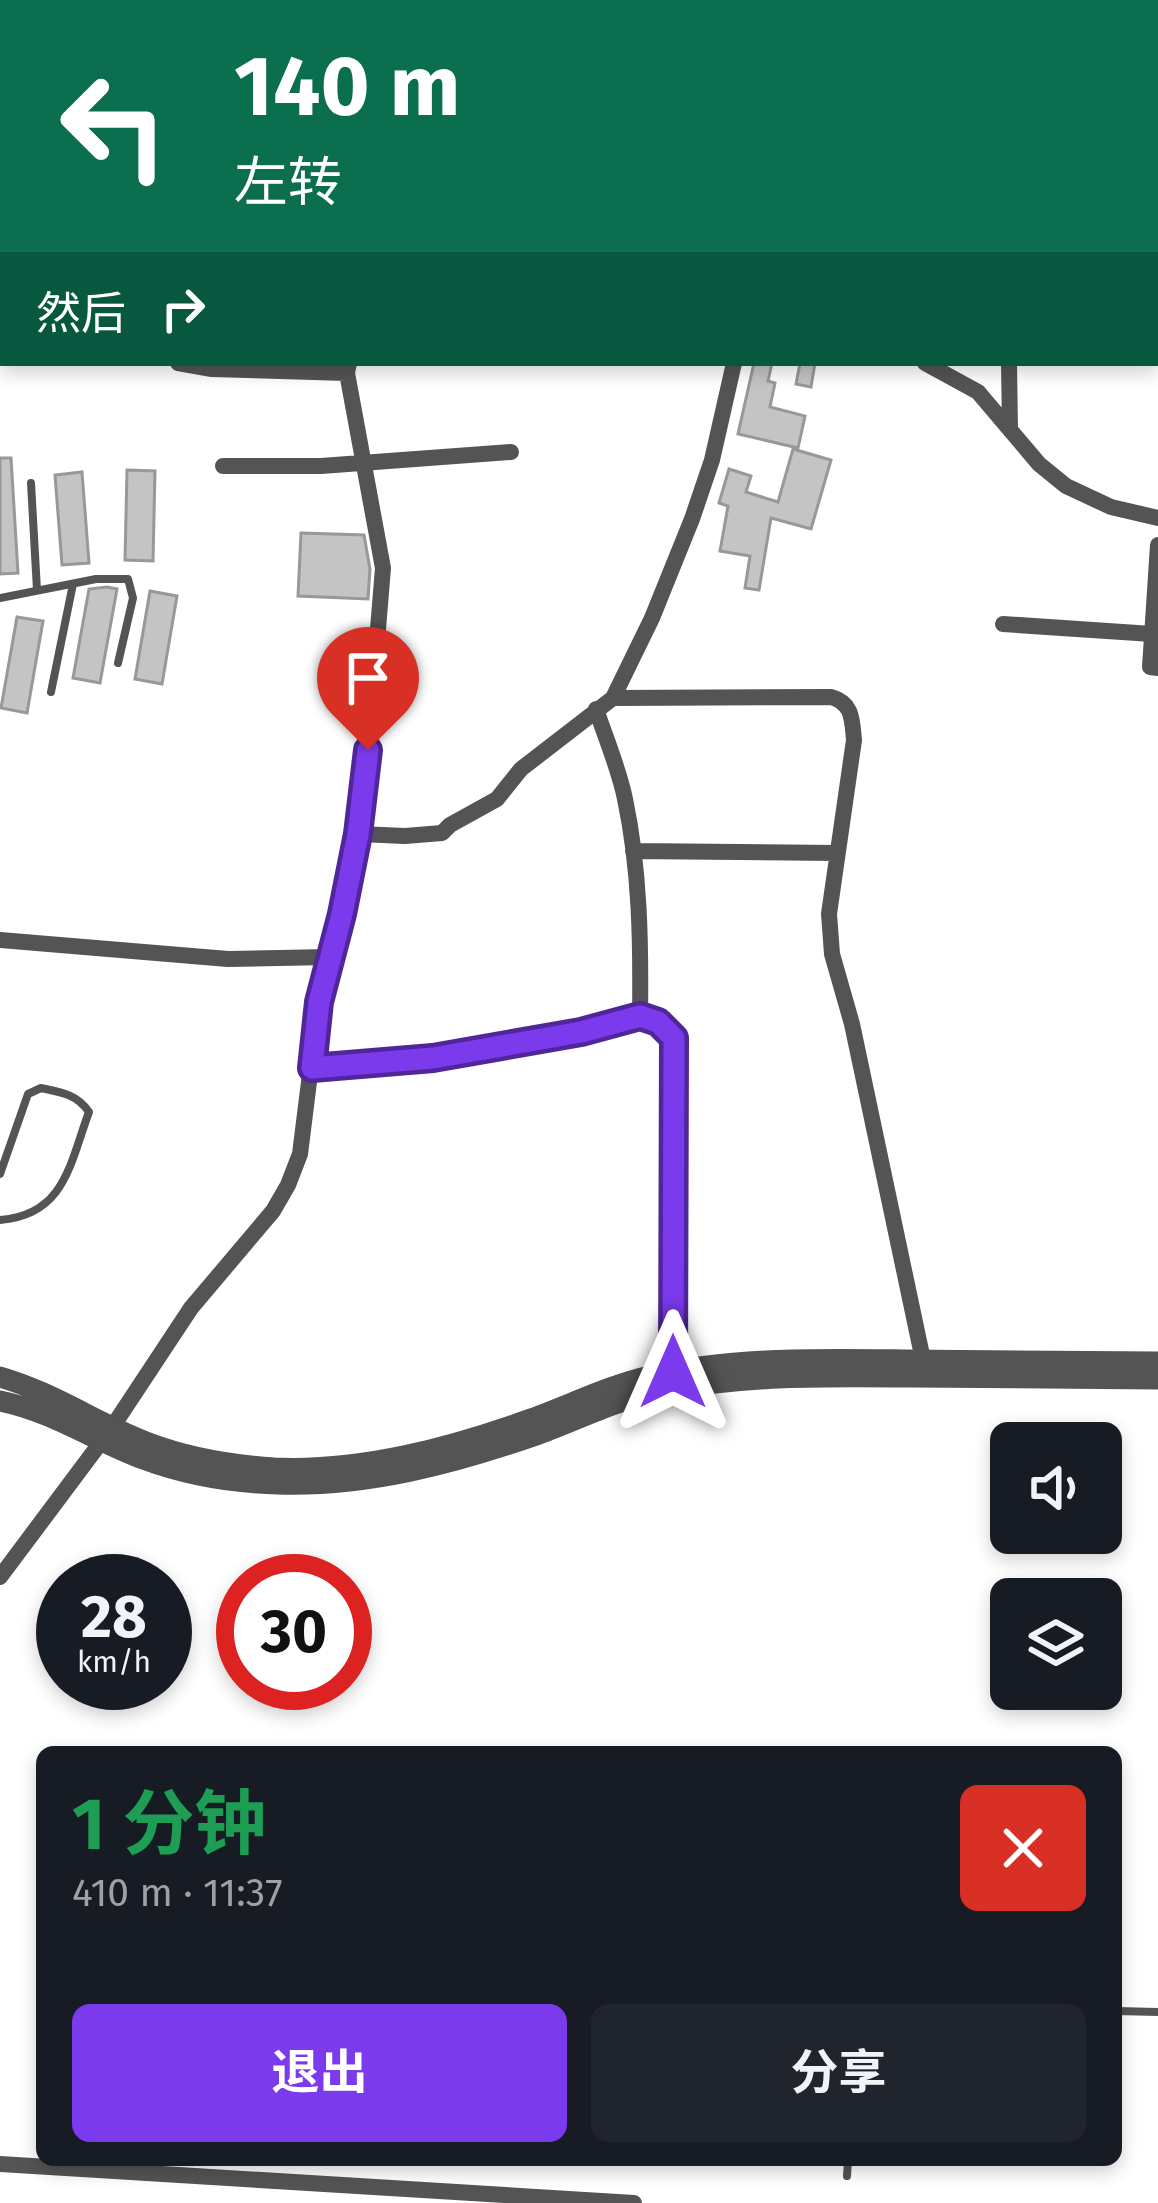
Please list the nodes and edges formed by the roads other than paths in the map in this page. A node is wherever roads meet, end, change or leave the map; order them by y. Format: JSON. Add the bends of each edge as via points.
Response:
{"nodes":[{"id":1,"x":195,"y":366,"type":"edge"},
{"id":2,"x":733,"y":366,"type":"edge"},
{"id":3,"x":930,"y":366,"type":"edge"},
{"id":4,"x":1009,"y":366,"type":"edge"},
{"id":5,"x":348,"y":368,"type":"edge"},
{"id":6,"x":1010,"y":430,"type":"junction"},
{"id":7,"x":511,"y":452,"type":"dead end"},
{"id":8,"x":363,"y":463,"type":"junction"},
{"id":9,"x":223,"y":466,"type":"dead end"},
{"id":10,"x":31,"y":483,"type":"dead end"},
{"id":11,"x":1158,"y":518,"type":"edge"},
{"id":12,"x":1158,"y":544,"type":"edge"},
{"id":13,"x":73,"y":584,"type":"junction"},
{"id":14,"x":37,"y":590,"type":"junction"},
{"id":15,"x":0,"y":599,"type":"edge"},
{"id":16,"x":1003,"y":624,"type":"dead end"},
{"id":17,"x":1152,"y":634,"type":"junction"},
{"id":18,"x":118,"y":663,"type":"dead end"},
{"id":19,"x":1158,"y":668,"type":"edge"},
{"id":20,"x":51,"y":692,"type":"dead end"},
{"id":21,"x":614,"y":698,"type":"junction"},
{"id":22,"x":596,"y":710,"type":"junction"},
{"id":23,"x":358,"y":834,"type":"junction"},
{"id":24,"x":633,"y":851,"type":"junction"},
{"id":25,"x":837,"y":853,"type":"junction"},
{"id":26,"x":0,"y":940,"type":"edge"},
{"id":27,"x":329,"y":957,"type":"junction"},
{"id":28,"x":640,"y":1016,"type":"junction"},
{"id":29,"x":312,"y":1068,"type":"junction"},
{"id":30,"x":0,"y":1174,"type":"edge"},
{"id":31,"x":0,"y":1220,"type":"edge"},
{"id":32,"x":923,"y":1360,"type":"junction"},
{"id":33,"x":1158,"y":1362,"type":"edge"},
{"id":34,"x":673,"y":1372,"type":"junction"},
{"id":35,"x":0,"y":1377,"type":"edge"},
{"id":36,"x":1158,"y":1379,"type":"edge"},
{"id":37,"x":0,"y":1401,"type":"edge"},
{"id":38,"x":107,"y":1433,"type":"junction"},
{"id":39,"x":0,"y":1576,"type":"edge"},
{"id":40,"x":1122,"y":2012,"type":"edge"},
{"id":41,"x":1158,"y":2012,"type":"edge"},
{"id":42,"x":0,"y":2164,"type":"edge"},
{"id":43,"x":848,"y":2166,"type":"edge"},
{"id":44,"x":847,"y":2176,"type":"dead end"},
{"id":45,"x":634,"y":2203,"type":"edge"}],
"edges":[{"from":1,"to":5,"type":"street"},
{"from":2,"to":21,"type":"street","via":[[692,519]]},
{"from":3,"to":6,"type":"street","via":[[978,392]]},
{"from":4,"to":6,"type":"street"},
{"from":5,"to":8,"type":"street"},
{"from":6,"to":11,"type":"street","via":[[1066,486]]},
{"from":7,"to":8,"type":"street"},
{"from":8,"to":9,"type":"street"},
{"from":8,"to":23,"type":"street","via":[[383,568]]},
{"from":10,"to":14,"type":"lane"},
{"from":12,"to":17,"type":"street"},
{"from":13,"to":14,"type":"lane"},
{"from":13,"to":18,"type":"lane","via":[[128,579],[134,598]]},
{"from":13,"to":20,"type":"lane"},
{"from":14,"to":15,"type":"lane"},
{"from":16,"to":17,"type":"street"},
{"from":17,"to":19,"type":"street","via":[[1150,667]]},
{"from":21,"to":22,"type":"street"},
{"from":21,"to":25,"type":"street","via":[[844,702],[854,740]]},
{"from":22,"to":23,"type":"street","via":[[520,769],[496,799],[442,833]]},
{"from":22,"to":24,"type":"street","via":[[625,796]]},
{"from":23,"to":27,"type":"street"},
{"from":24,"to":25,"type":"street"},
{"from":24,"to":28,"type":"street"},
{"from":25,"to":32,"type":"street","via":[[832,954]]},
{"from":26,"to":27,"type":"street","via":[[228,959]]},
{"from":27,"to":29,"type":"street"},
{"from":28,"to":29,"type":"street","via":[[433,1058]]},
{"from":28,"to":34,"type":"street","via":[[674,1038]]},
{"from":29,"to":38,"type":"street","via":[[304,1138],[281,1198],[191,1308]]},
{"from":30,"to":31,"type":"lane","via":[[28,1094],[41,1088],[85,1106],[57,1194],[31,1214]]},
{"from":32,"to":33,"type":"street"},
{"from":32,"to":34,"type":"street","via":[[777,1360]]},
{"from":34,"to":38,"type":"street","via":[[441,1448],[326,1466],[210,1460]]},
{"from":35,"to":38,"type":"street","via":[[51,1396]]},
{"from":36,"to":38,"type":"street","via":[[816,1376],[713,1383],[650,1393],[445,1464],[306,1485],[207,1476],[142,1458]]},
{"from":37,"to":38,"type":"street"},
{"from":38,"to":39,"type":"street"},
{"from":40,"to":41,"type":"lane"},
{"from":42,"to":45,"type":"street"},
{"from":43,"to":44,"type":"lane"}]}
